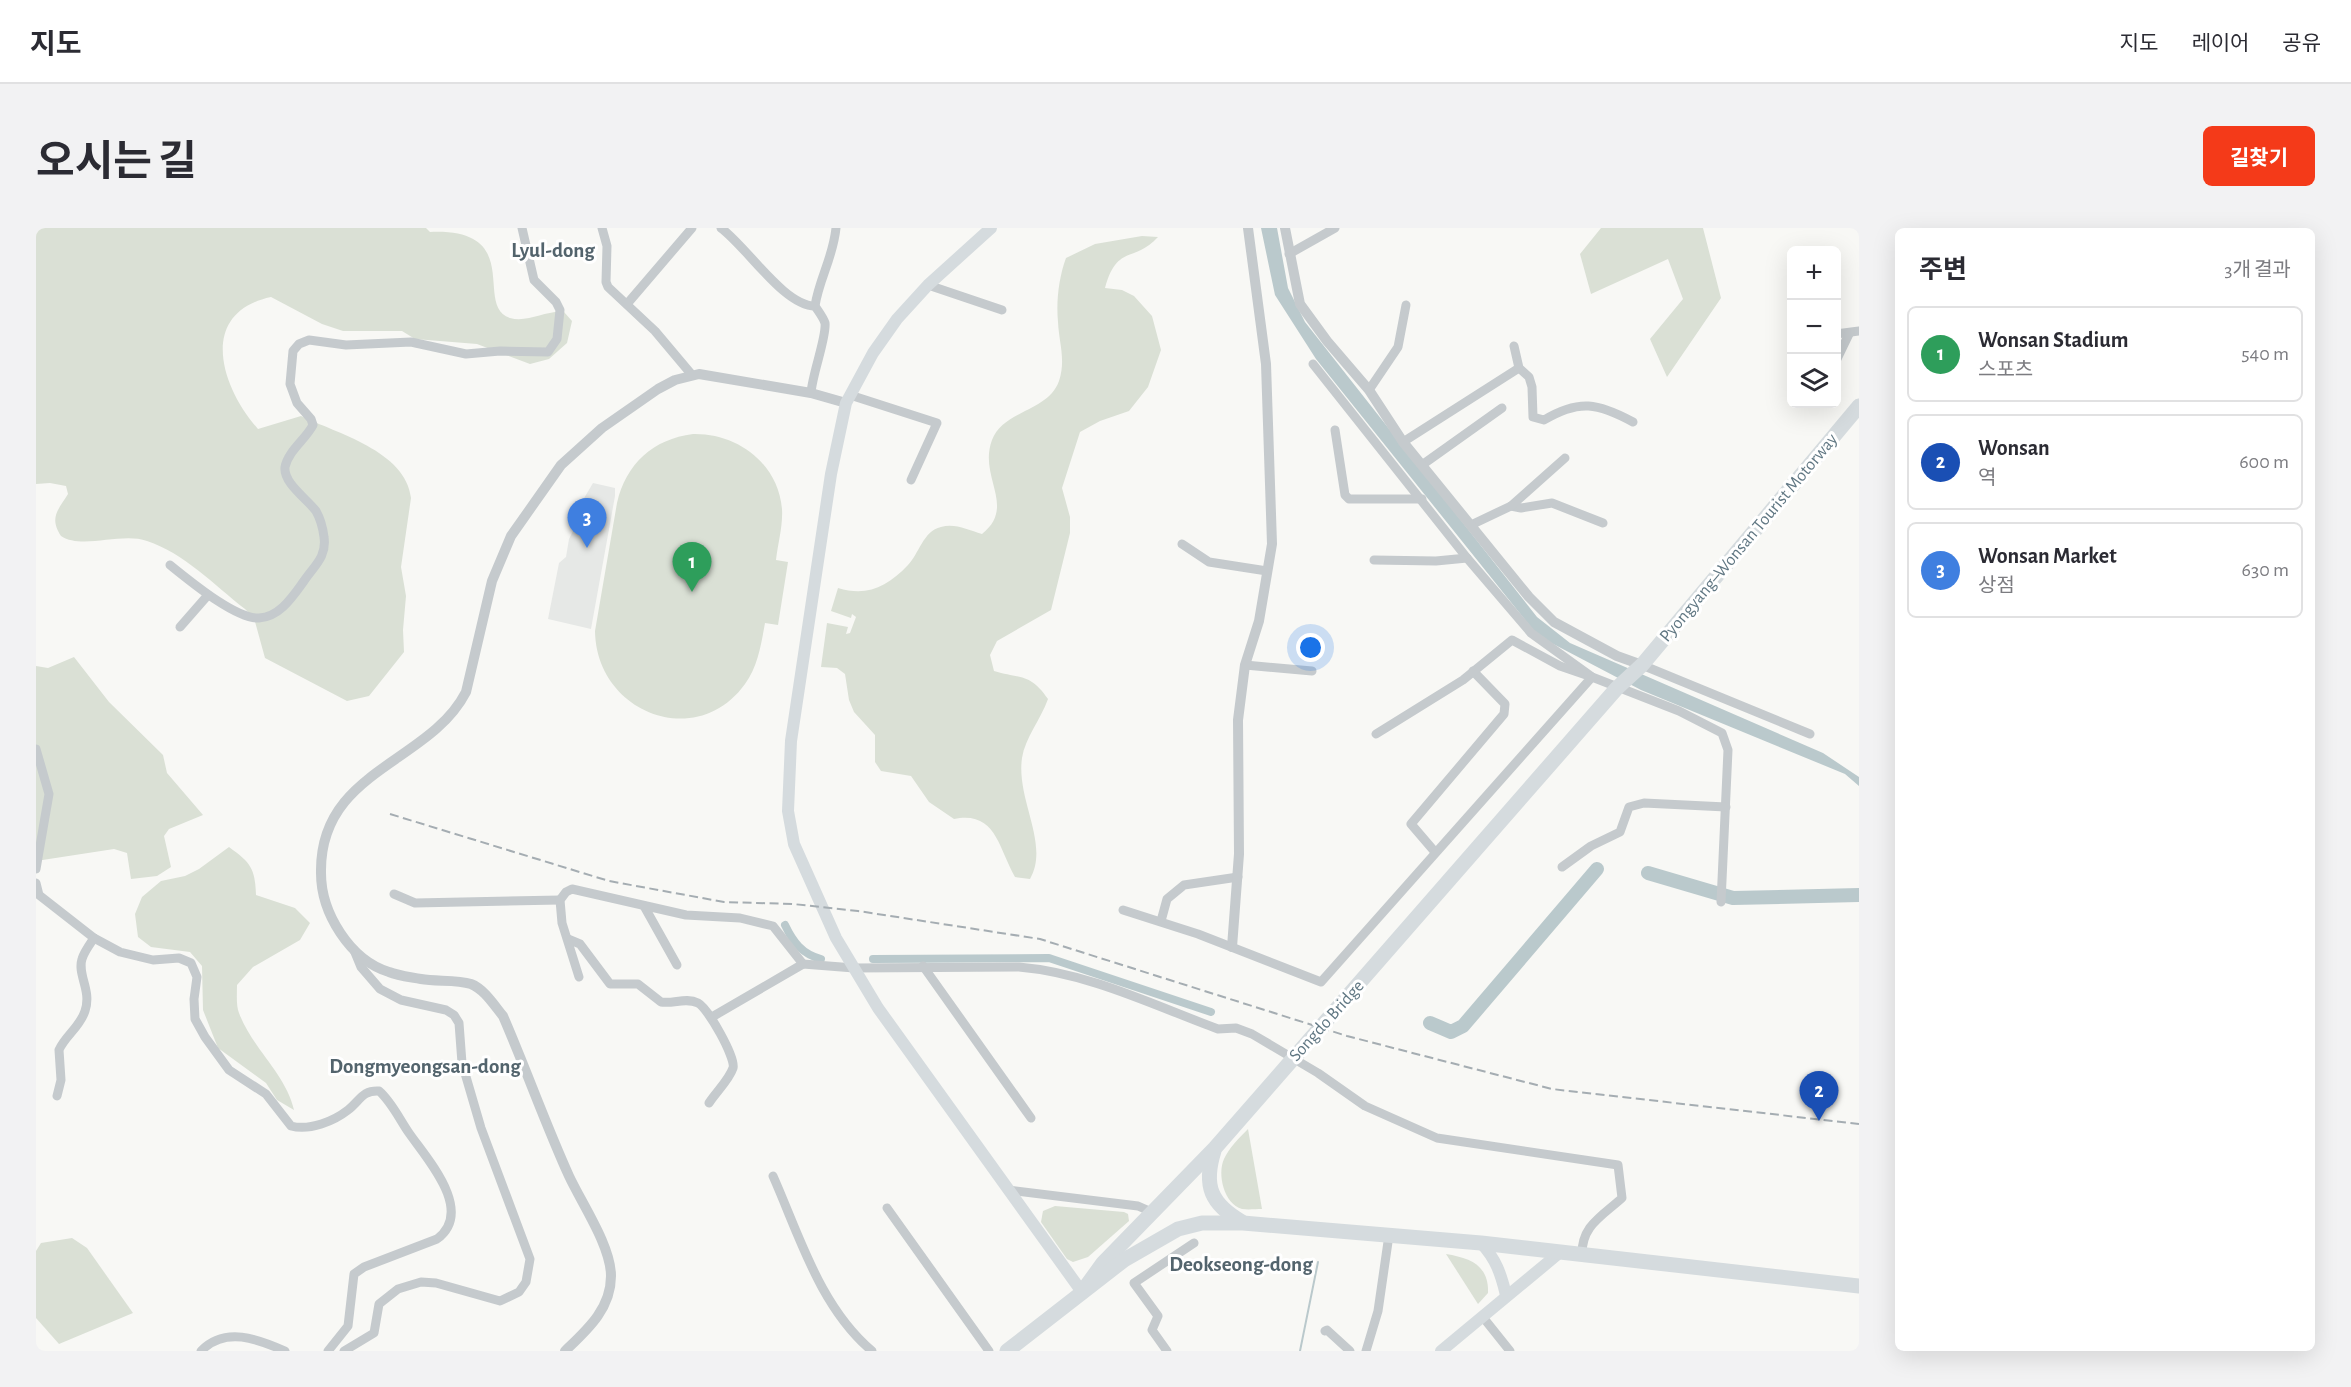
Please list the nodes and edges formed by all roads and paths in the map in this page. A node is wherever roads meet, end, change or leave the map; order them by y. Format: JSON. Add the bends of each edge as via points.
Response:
{"nodes":[{"id":1,"x":522,"y":228,"type":"edge"},
{"id":2,"x":602,"y":228,"type":"edge"},
{"id":3,"x":692,"y":228,"type":"edge"},
{"id":4,"x":721,"y":228,"type":"edge"},
{"id":5,"x":836,"y":228,"type":"edge"},
{"id":6,"x":991,"y":228,"type":"edge"},
{"id":7,"x":1248,"y":228,"type":"edge"},
{"id":8,"x":1284,"y":228,"type":"edge"},
{"id":9,"x":1335,"y":228,"type":"edge"},
{"id":10,"x":1289,"y":254,"type":"junction"},
{"id":11,"x":928,"y":285,"type":"junction"},
{"id":12,"x":627,"y":304,"type":"junction"},
{"id":13,"x":1406,"y":305,"type":"dead end"},
{"id":14,"x":815,"y":306,"type":"junction"},
{"id":15,"x":1002,"y":310,"type":"dead end"},
{"id":16,"x":1859,"y":331,"type":"edge"},
{"id":17,"x":1841,"y":334,"type":"edge"},
{"id":18,"x":1849,"y":334,"type":"junction"},
{"id":19,"x":1514,"y":346,"type":"dead end"},
{"id":20,"x":1839,"y":354,"type":"edge"},
{"id":21,"x":1313,"y":364,"type":"dead end"},
{"id":22,"x":1519,"y":368,"type":"junction"},
{"id":23,"x":692,"y":375,"type":"junction"},
{"id":24,"x":1369,"y":390,"type":"junction"},
{"id":25,"x":811,"y":393,"type":"junction"},
{"id":26,"x":848,"y":399,"type":"junction"},
{"id":27,"x":1859,"y":406,"type":"edge"},
{"id":28,"x":1502,"y":408,"type":"dead end"},
{"id":29,"x":1633,"y":422,"type":"dead end"},
{"id":30,"x":1335,"y":430,"type":"dead end"},
{"id":31,"x":1403,"y":442,"type":"junction"},
{"id":32,"x":1564,"y":458,"type":"dead end"},
{"id":33,"x":1422,"y":465,"type":"junction"},
{"id":34,"x":911,"y":480,"type":"dead end"},
{"id":35,"x":1422,"y":499,"type":"junction"},
{"id":36,"x":1511,"y":506,"type":"junction"},
{"id":37,"x":1603,"y":523,"type":"dead end"},
{"id":38,"x":1471,"y":525,"type":"junction"},
{"id":39,"x":1182,"y":544,"type":"dead end"},
{"id":40,"x":1467,"y":558,"type":"junction"},
{"id":41,"x":1374,"y":560,"type":"dead end"},
{"id":42,"x":170,"y":565,"type":"dead end"},
{"id":43,"x":1267,"y":571,"type":"junction"},
{"id":44,"x":208,"y":595,"type":"junction"},
{"id":45,"x":180,"y":627,"type":"dead end"},
{"id":46,"x":1245,"y":664,"type":"junction"},
{"id":47,"x":1641,"y":667,"type":"junction"},
{"id":48,"x":1312,"y":671,"type":"dead end"},
{"id":49,"x":1473,"y":671,"type":"junction"},
{"id":50,"x":1592,"y":677,"type":"junction"},
{"id":51,"x":1621,"y":686,"type":"junction"},
{"id":52,"x":1376,"y":734,"type":"dead end"},
{"id":53,"x":1810,"y":734,"type":"dead end"},
{"id":54,"x":36,"y":749,"type":"edge"},
{"id":55,"x":1726,"y":807,"type":"junction"},
{"id":56,"x":1435,"y":852,"type":"junction"},
{"id":57,"x":1562,"y":867,"type":"dead end"},
{"id":58,"x":36,"y":868,"type":"edge"},
{"id":59,"x":1238,"y":877,"type":"junction"},
{"id":60,"x":36,"y":883,"type":"edge"},
{"id":61,"x":394,"y":894,"type":"dead end"},
{"id":62,"x":1722,"y":897,"type":"dead end"},
{"id":63,"x":560,"y":900,"type":"junction"},
{"id":64,"x":644,"y":906,"type":"junction"},
{"id":65,"x":1123,"y":910,"type":"dead end"},
{"id":66,"x":1161,"y":921,"type":"junction"},
{"id":67,"x":94,"y":938,"type":"junction"},
{"id":68,"x":568,"y":939,"type":"junction"},
{"id":69,"x":1232,"y":947,"type":"junction"},
{"id":70,"x":354,"y":950,"type":"junction"},
{"id":71,"x":803,"y":964,"type":"junction"},
{"id":72,"x":677,"y":965,"type":"dead end"},
{"id":73,"x":923,"y":966,"type":"junction"},
{"id":74,"x":854,"y":968,"type":"junction"},
{"id":75,"x":579,"y":977,"type":"dead end"},
{"id":76,"x":712,"y":1017,"type":"junction"},
{"id":77,"x":57,"y":1096,"type":"dead end"},
{"id":78,"x":709,"y":1103,"type":"dead end"},
{"id":79,"x":1031,"y":1118,"type":"dead end"},
{"id":80,"x":1215,"y":1148,"type":"junction"},
{"id":81,"x":773,"y":1176,"type":"dead end"},
{"id":82,"x":1008,"y":1191,"type":"junction"},
{"id":83,"x":887,"y":1208,"type":"dead end"},
{"id":84,"x":1154,"y":1213,"type":"junction"},
{"id":85,"x":1243,"y":1223,"type":"junction"},
{"id":86,"x":1389,"y":1235,"type":"junction"},
{"id":87,"x":1194,"y":1243,"type":"dead end"},
{"id":88,"x":1481,"y":1244,"type":"junction"},
{"id":89,"x":1558,"y":1254,"type":"junction"},
{"id":90,"x":1582,"y":1256,"type":"junction"},
{"id":91,"x":1859,"y":1286,"type":"edge"},
{"id":92,"x":1082,"y":1292,"type":"junction"},
{"id":93,"x":1506,"y":1295,"type":"junction"},
{"id":94,"x":1482,"y":1316,"type":"junction"},
{"id":95,"x":1325,"y":1331,"type":"dead end"},
{"id":96,"x":201,"y":1351,"type":"edge"},
{"id":97,"x":285,"y":1351,"type":"edge"},
{"id":98,"x":328,"y":1351,"type":"edge"},
{"id":99,"x":344,"y":1351,"type":"edge"},
{"id":100,"x":565,"y":1351,"type":"edge"},
{"id":101,"x":872,"y":1351,"type":"edge"},
{"id":102,"x":989,"y":1351,"type":"edge"},
{"id":103,"x":1006,"y":1351,"type":"edge"},
{"id":104,"x":1167,"y":1351,"type":"edge"},
{"id":105,"x":1350,"y":1351,"type":"edge"},
{"id":106,"x":1366,"y":1351,"type":"edge"},
{"id":107,"x":1441,"y":1351,"type":"edge"},
{"id":108,"x":1510,"y":1351,"type":"edge"}],
"edges":[{"from":1,"to":44,"type":"street","via":[[534,280],[560,310],[560,328],[553,348],[543,353],[474,354],[411,342],[346,345],[309,340],[299,344],[291,358],[290,384],[297,403],[313,425],[287,461],[285,472],[320,521],[324,538],[322,558],[293,596],[270,616],[247,616]]},
{"from":2,"to":12,"type":"street","via":[[607,246],[606,282]]},
{"from":3,"to":12,"type":"street"},
{"from":4,"to":14,"type":"street","via":[[783,290],[806,306]]},
{"from":5,"to":14,"type":"street","via":[[829,267]]},
{"from":6,"to":11,"type":"main road"},
{"from":7,"to":43,"type":"street","via":[[1268,394],[1272,544]]},
{"from":8,"to":10,"type":"street"},
{"from":9,"to":10,"type":"street"},
{"from":10,"to":24,"type":"street","via":[[1300,304]]},
{"from":11,"to":15,"type":"street"},
{"from":11,"to":26,"type":"main road","via":[[891,327]]},
{"from":12,"to":23,"type":"street"},
{"from":13,"to":24,"type":"street","via":[[1398,347]]},
{"from":14,"to":25,"type":"street","via":[[825,329]]},
{"from":16,"to":18,"type":"street"},
{"from":17,"to":18,"type":"street"},
{"from":18,"to":20,"type":"street"},
{"from":19,"to":22,"type":"street"},
{"from":21,"to":35,"type":"street"},
{"from":22,"to":29,"type":"street","via":[[1529,377],[1533,417],[1538,420],[1585,404]]},
{"from":22,"to":31,"type":"street"},
{"from":23,"to":25,"type":"street","via":[[713,375]]},
{"from":23,"to":70,"type":"street","via":[[649,395],[602,428],[561,465],[511,536],[500,561],[484,610],[466,692],[458,707],[365,780],[333,821],[322,857],[322,886],[335,923]]},
{"from":24,"to":31,"type":"street"},
{"from":25,"to":26,"type":"street"},
{"from":26,"to":34,"type":"street","via":[[937,423]]},
{"from":26,"to":74,"type":"main road","via":[[831,474],[791,741],[788,802],[799,858]]},
{"from":27,"to":47,"type":"highway","name":"Pyongyang–Wonsan Tourist Motorway"},
{"from":28,"to":33,"type":"street"},
{"from":30,"to":35,"type":"street","via":[[1345,495],[1349,499]]},
{"from":31,"to":33,"type":"street"},
{"from":32,"to":36,"type":"street"},
{"from":33,"to":38,"type":"street"},
{"from":35,"to":40,"type":"street"},
{"from":36,"to":37,"type":"street","via":[[1552,502]]},
{"from":36,"to":38,"type":"street"},
{"from":38,"to":47,"type":"street","via":[[1554,622]]},
{"from":39,"to":43,"type":"street","via":[[1209,562]]},
{"from":40,"to":41,"type":"street"},
{"from":40,"to":50,"type":"street","via":[[1531,633]]},
{"from":42,"to":44,"type":"street"},
{"from":43,"to":46,"type":"street","via":[[1259,621]]},
{"from":44,"to":45,"type":"street"},
{"from":46,"to":48,"type":"street"},
{"from":46,"to":59,"type":"street","via":[[1238,720]]},
{"from":47,"to":51,"type":"highway","name":"Pyongyang–Wonsan Tourist Motorway"},
{"from":47,"to":53,"type":"street"},
{"from":49,"to":50,"type":"street","via":[[1512,640],[1560,666]]},
{"from":49,"to":52,"type":"street"},
{"from":49,"to":56,"type":"street","via":[[1506,704],[1504,714],[1411,824]]},
{"from":50,"to":51,"type":"street"},
{"from":50,"to":56,"type":"street"},
{"from":51,"to":55,"type":"street","via":[[1722,733],[1728,750]]},
{"from":51,"to":80,"type":"highway","name":"Songdo Bridge"},
{"from":54,"to":58,"type":"street","via":[[49,794]]},
{"from":55,"to":57,"type":"street","via":[[1644,803],[1629,807],[1620,832]]},
{"from":55,"to":62,"type":"street"},
{"from":56,"to":69,"type":"street","via":[[1321,982]]},
{"from":59,"to":66,"type":"street","via":[[1184,885],[1167,899]]},
{"from":59,"to":69,"type":"street"},
{"from":60,"to":67,"type":"street","via":[[39,895]]},
{"from":61,"to":63,"type":"street","via":[[415,903]]},
{"from":63,"to":64,"type":"street","via":[[572,889]]},
{"from":63,"to":68,"type":"street"},
{"from":64,"to":71,"type":"street","via":[[773,926]]},
{"from":64,"to":72,"type":"street"},
{"from":65,"to":66,"type":"street"},
{"from":66,"to":69,"type":"street"},
{"from":67,"to":77,"type":"street","via":[[82,957],[88,993],[86,1009],[58,1050],[62,1080]]},
{"from":67,"to":98,"type":"street","via":[[135,956],[153,960],[179,958],[191,963],[196,977],[195,1019],[205,1037],[229,1070],[266,1094],[291,1126],[321,1124],[346,1112],[366,1093],[379,1091],[444,1183],[451,1215],[445,1232],[354,1274],[348,1326]]},
{"from":68,"to":75,"type":"street"},
{"from":68,"to":76,"type":"street","via":[[580,944],[610,984],[638,984],[661,1002],[692,1001]]},
{"from":70,"to":99,"type":"street","via":[[361,967],[380,989],[401,1000],[446,1010],[459,1023],[462,1064],[481,1128],[530,1259],[526,1282],[519,1292],[500,1301],[427,1282],[398,1289],[379,1304],[374,1333]]},
{"from":70,"to":100,"type":"street","via":[[389,972],[471,984],[503,1016],[569,1175],[609,1258],[611,1275],[606,1302],[587,1330]]},
{"from":71,"to":74,"type":"street"},
{"from":71,"to":76,"type":"street"},
{"from":73,"to":74,"type":"street"},
{"from":73,"to":79,"type":"street"},
{"from":73,"to":90,"type":"street","via":[[1040,969],[1095,982],[1218,1029],[1236,1028],[1252,1034],[1365,1106],[1437,1138],[1618,1165],[1622,1198],[1586,1230],[1581,1241]]},
{"from":74,"to":82,"type":"main road"},
{"from":76,"to":78,"type":"street","via":[[733,1058],[733,1067]]},
{"from":80,"to":84,"type":"highway"},
{"from":80,"to":85,"type":"highway","via":[[1208,1170],[1215,1200],[1224,1212]]},
{"from":81,"to":101,"type":"street","via":[[827,1299],[856,1338]]},
{"from":82,"to":84,"type":"street","via":[[1138,1206]]},
{"from":82,"to":92,"type":"main road"},
{"from":83,"to":102,"type":"street"},
{"from":84,"to":92,"type":"highway","via":[[1103,1263]]},
{"from":85,"to":86,"type":"highway"},
{"from":85,"to":92,"type":"highway","via":[[1203,1223],[1178,1229],[1124,1260]]},
{"from":86,"to":88,"type":"highway"},
{"from":86,"to":106,"type":"street","via":[[1378,1311]]},
{"from":87,"to":104,"type":"street","via":[[1134,1283],[1158,1316],[1152,1330]]},
{"from":88,"to":89,"type":"highway"},
{"from":88,"to":93,"type":"main road","via":[[1501,1271]]},
{"from":89,"to":90,"type":"highway"},
{"from":89,"to":93,"type":"main road"},
{"from":90,"to":91,"type":"highway"},
{"from":92,"to":103,"type":"highway"},
{"from":93,"to":94,"type":"main road"},
{"from":94,"to":107,"type":"main road"},
{"from":94,"to":108,"type":"street"},
{"from":95,"to":105,"type":"street"},
{"from":96,"to":97,"type":"street","via":[[214,1341],[241,1336]]}]}
